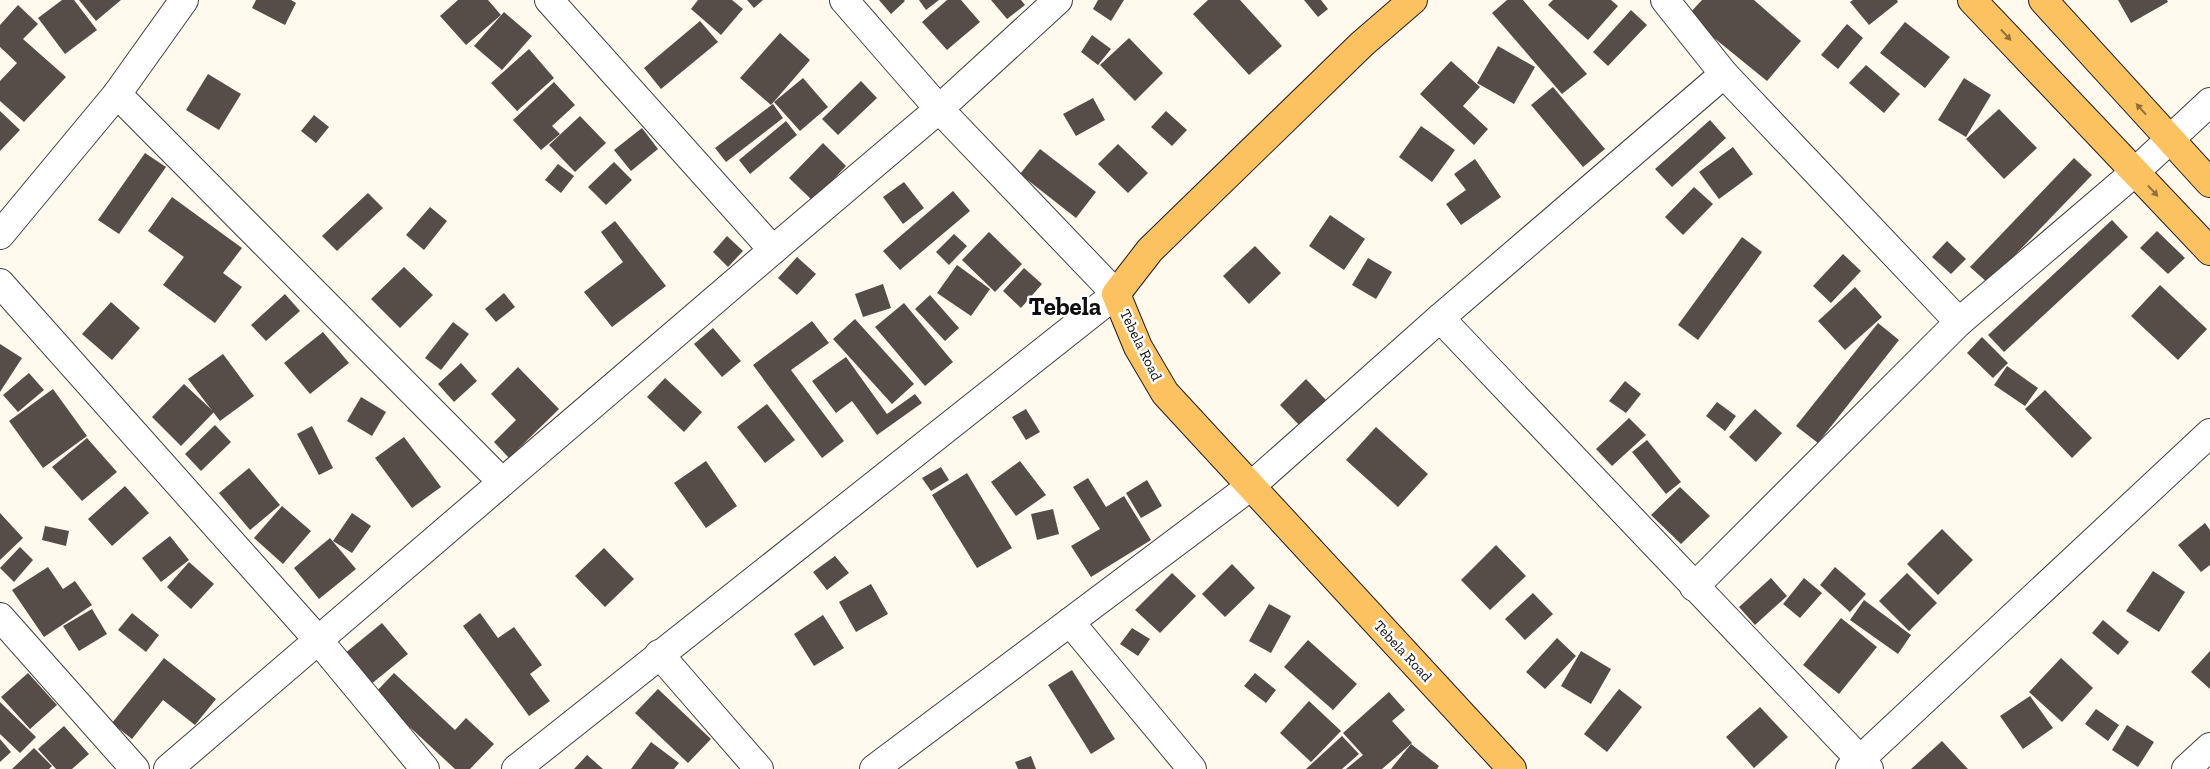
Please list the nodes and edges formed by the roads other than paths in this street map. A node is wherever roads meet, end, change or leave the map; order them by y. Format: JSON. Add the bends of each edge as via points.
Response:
{"nodes":[{"id":1,"x":184,"y":0,"type":"edge"},
{"id":2,"x":549,"y":0,"type":"edge"},
{"id":3,"x":844,"y":0,"type":"edge"},
{"id":4,"x":1058,"y":0,"type":"edge"},
{"id":5,"x":1413,"y":0,"type":"edge"},
{"id":6,"x":1665,"y":0,"type":"edge"},
{"id":7,"x":1972,"y":0,"type":"edge"},
{"id":8,"x":2044,"y":0,"type":"edge"},
{"id":9,"x":1724,"y":74,"type":"junction"},
{"id":10,"x":117,"y":94,"type":"junction"},
{"id":11,"x":2210,"y":102,"type":"edge"},
{"id":12,"x":939,"y":109,"type":"junction"},
{"id":13,"x":2169,"y":140,"type":"junction"},
{"id":14,"x":2135,"y":172,"type":"junction"},
{"id":15,"x":2210,"y":183,"type":"edge"},
{"id":16,"x":0,"y":235,"type":"edge"},
{"id":17,"x":772,"y":250,"type":"junction"},
{"id":18,"x":2210,"y":251,"type":"edge"},
{"id":19,"x":0,"y":283,"type":"edge"},
{"id":20,"x":1116,"y":294,"type":"junction"},
{"id":21,"x":1440,"y":318,"type":"junction"},
{"id":22,"x":1959,"y":322,"type":"junction"},
{"id":23,"x":2210,"y":433,"type":"edge"},
{"id":24,"x":502,"y":482,"type":"junction"},
{"id":25,"x":1251,"y":486,"type":"junction"},
{"id":26,"x":1694,"y":587,"type":"junction"},
{"id":27,"x":0,"y":617,"type":"edge"},
{"id":28,"x":1070,"y":622,"type":"junction"},
{"id":29,"x":319,"y":641,"type":"junction"},
{"id":30,"x":659,"y":654,"type":"junction"},
{"id":31,"x":2210,"y":747,"type":"edge"},
{"id":32,"x":1860,"y":766,"type":"edge"},
{"id":33,"x":425,"y":768,"type":"edge"},
{"id":34,"x":134,"y":769,"type":"edge"},
{"id":35,"x":168,"y":769,"type":"edge"},
{"id":36,"x":516,"y":769,"type":"edge"},
{"id":37,"x":759,"y":769,"type":"edge"},
{"id":38,"x":874,"y":769,"type":"edge"},
{"id":39,"x":1192,"y":769,"type":"edge"},
{"id":40,"x":1512,"y":769,"type":"edge"},
{"id":41,"x":2186,"y":769,"type":"edge"}],
"edges":[{"from":1,"to":10,"type":"street"},
{"from":2,"to":17,"type":"street"},
{"from":3,"to":12,"type":"street"},
{"from":4,"to":12,"type":"street"},
{"from":5,"to":20,"type":"main road","name":"Tebela Road","via":[[1362,44],[1150,250]]},
{"from":6,"to":9,"type":"street"},
{"from":7,"to":14,"type":"main road","one_way":true},
{"from":13,"to":8,"type":"main road","one_way":true},
{"from":9,"to":21,"type":"street"},
{"from":9,"to":22,"type":"street"},
{"from":10,"to":16,"type":"street"},
{"from":10,"to":24,"type":"street"},
{"from":11,"to":13,"type":"street"},
{"from":12,"to":17,"type":"street"},
{"from":12,"to":20,"type":"street"},
{"from":13,"to":14,"type":"street"},
{"from":13,"to":15,"type":"main road"},
{"from":14,"to":18,"type":"main road","one_way":true},
{"from":14,"to":22,"type":"street"},
{"from":17,"to":24,"type":"street"},
{"from":19,"to":29,"type":"street"},
{"from":20,"to":25,"type":"main road","name":"Tebela Road","via":[[1138,347],[1165,393]]},
{"from":20,"to":30,"type":"street"},
{"from":21,"to":25,"type":"street"},
{"from":21,"to":26,"type":"street"},
{"from":22,"to":26,"type":"street"},
{"from":23,"to":32,"type":"street"},
{"from":24,"to":29,"type":"street"},
{"from":25,"to":28,"type":"street"},
{"from":25,"to":40,"type":"main road","name":"Tebela Road"},
{"from":26,"to":32,"type":"street"},
{"from":27,"to":34,"type":"street"},
{"from":28,"to":38,"type":"street"},
{"from":28,"to":39,"type":"street"},
{"from":29,"to":33,"type":"street"},
{"from":29,"to":35,"type":"street"},
{"from":30,"to":36,"type":"street"},
{"from":30,"to":37,"type":"street"},
{"from":31,"to":41,"type":"street"}]}
